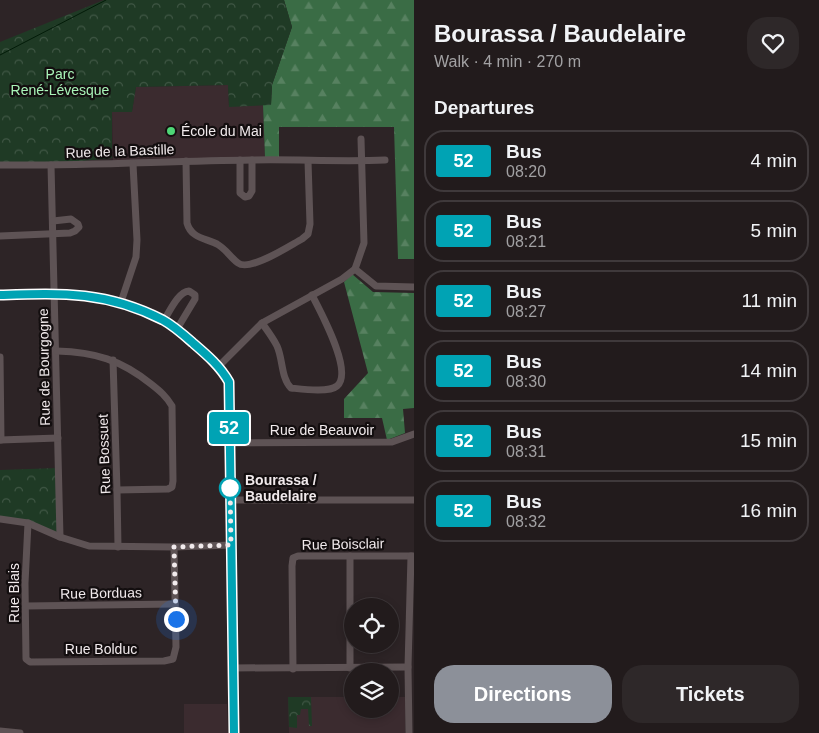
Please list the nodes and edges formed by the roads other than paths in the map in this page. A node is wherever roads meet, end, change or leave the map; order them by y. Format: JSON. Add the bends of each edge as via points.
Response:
{"nodes":[{"id":1,"x":362,"y":139,"type":"dead end"},
{"id":2,"x":240,"y":160,"type":"junction"},
{"id":3,"x":252,"y":160,"type":"junction"},
{"id":4,"x":385,"y":160,"type":"dead end"},
{"id":5,"x":186,"y":161,"type":"junction"},
{"id":6,"x":308,"y":161,"type":"junction"},
{"id":7,"x":362,"y":161,"type":"junction"},
{"id":8,"x":133,"y":164,"type":"junction"},
{"id":9,"x":0,"y":165,"type":"edge"},
{"id":10,"x":51,"y":166,"type":"junction"},
{"id":11,"x":53,"y":221,"type":"junction"},
{"id":12,"x":0,"y":235,"type":"edge"},
{"id":13,"x":52,"y":235,"type":"junction"},
{"id":14,"x":355,"y":270,"type":"junction"},
{"id":15,"x":414,"y":287,"type":"edge"},
{"id":16,"x":55,"y":293,"type":"junction"},
{"id":17,"x":0,"y":295,"type":"edge"},
{"id":18,"x":312,"y":295,"type":"junction"},
{"id":19,"x":121,"y":302,"type":"junction"},
{"id":20,"x":164,"y":320,"type":"junction"},
{"id":21,"x":262,"y":322,"type":"junction"},
{"id":22,"x":177,"y":329,"type":"junction"},
{"id":23,"x":57,"y":351,"type":"junction"},
{"id":24,"x":0,"y":357,"type":"edge"},
{"id":25,"x":113,"y":360,"type":"junction"},
{"id":26,"x":218,"y":366,"type":"junction"},
{"id":27,"x":0,"y":394,"type":"edge"},
{"id":28,"x":414,"y":434,"type":"edge"},
{"id":29,"x":58,"y":438,"type":"junction"},
{"id":30,"x":1,"y":440,"type":"edge"},
{"id":31,"x":229,"y":443,"type":"junction"},
{"id":32,"x":118,"y":490,"type":"junction"},
{"id":33,"x":230,"y":500,"type":"junction"},
{"id":34,"x":414,"y":500,"type":"edge"},
{"id":35,"x":0,"y":519,"type":"edge"},
{"id":36,"x":28,"y":523,"type":"junction"},
{"id":37,"x":60,"y":538,"type":"junction"},
{"id":38,"x":231,"y":545,"type":"junction"},
{"id":39,"x":118,"y":547,"type":"junction"},
{"id":40,"x":174,"y":547,"type":"junction"},
{"id":41,"x":350,"y":556,"type":"junction"},
{"id":42,"x":413,"y":556,"type":"edge"},
{"id":43,"x":175,"y":604,"type":"junction"},
{"id":44,"x":26,"y":606,"type":"junction"},
{"id":45,"x":30,"y":662,"type":"joint"},
{"id":46,"x":350,"y":663,"type":"edge"},
{"id":47,"x":399,"y":667,"type":"edge"},
{"id":48,"x":408,"y":667,"type":"junction"},
{"id":49,"x":233,"y":668,"type":"junction"},
{"id":50,"x":344,"y":668,"type":"edge"},
{"id":51,"x":293,"y":669,"type":"junction"},
{"id":52,"x":0,"y":730,"type":"edge"},
{"id":53,"x":19,"y":733,"type":"edge"},
{"id":54,"x":234,"y":733,"type":"edge"},
{"id":55,"x":409,"y":733,"type":"edge"}],
"edges":[{"from":1,"to":7,"type":"street"},
{"from":2,"to":3,"type":"street","name":"Rue de la Bastille"},
{"from":2,"to":3,"type":"street","via":[[240,193],[245,197],[252,191]]},
{"from":2,"to":5,"type":"street","name":"Rue de la Bastille"},
{"from":3,"to":6,"type":"street","name":"Rue de la Bastille"},
{"from":4,"to":7,"type":"street","name":"Rue de la Bastille"},
{"from":5,"to":6,"type":"street","via":[[188,229],[229,252],[245,266],[308,234]]},
{"from":5,"to":8,"type":"street","name":"Rue de la Bastille"},
{"from":6,"to":7,"type":"street","name":"Rue de la Bastille"},
{"from":7,"to":14,"type":"street","via":[[364,243]]},
{"from":8,"to":10,"type":"street","name":"Rue de la Bastille"},
{"from":8,"to":19,"type":"street","via":[[136,257]]},
{"from":9,"to":10,"type":"street","name":"Rue de la Bastille"},
{"from":10,"to":11,"type":"street","name":"Rue de Bourgogne"},
{"from":11,"to":13,"type":"street","name":"Rue de Bourgogne"},
{"from":11,"to":13,"type":"street","via":[[71,219],[79,227],[70,233]]},
{"from":12,"to":13,"type":"street"},
{"from":13,"to":16,"type":"street","name":"Rue de Bourgogne"},
{"from":14,"to":15,"type":"street","via":[[376,286]]},
{"from":14,"to":18,"type":"street"},
{"from":16,"to":17,"type":"street"},
{"from":16,"to":19,"type":"street"},
{"from":16,"to":23,"type":"street","name":"Rue de Bourgogne"},
{"from":18,"to":21,"type":"street"},
{"from":18,"to":21,"type":"street","via":[[338,352],[341,378],[331,390],[291,388],[277,347]]},
{"from":19,"to":20,"type":"street"},
{"from":20,"to":22,"type":"street"},
{"from":20,"to":22,"type":"street","via":[[184,291],[195,295]]},
{"from":21,"to":26,"type":"street"},
{"from":22,"to":26,"type":"street"},
{"from":23,"to":25,"type":"street","via":[[80,352]]},
{"from":23,"to":29,"type":"street","name":"Rue de Bourgogne"},
{"from":24,"to":27,"type":"street"},
{"from":25,"to":32,"type":"street","name":"Rue Bossuet"},
{"from":25,"to":32,"type":"street","via":[[141,376],[166,396],[172,406],[172,487]]},
{"from":26,"to":31,"type":"street","via":[[229,382]]},
{"from":27,"to":30,"type":"street"},
{"from":28,"to":31,"type":"street","name":"Rue de Beauvoir","via":[[392,442]]},
{"from":29,"to":30,"type":"street"},
{"from":29,"to":37,"type":"street","name":"Rue de Bourgogne"},
{"from":31,"to":33,"type":"street"},
{"from":32,"to":39,"type":"street","name":"Rue Bossuet"},
{"from":33,"to":34,"type":"street"},
{"from":33,"to":38,"type":"street"},
{"from":35,"to":36,"type":"street"},
{"from":36,"to":37,"type":"street"},
{"from":36,"to":44,"type":"street","name":"Rue Blais"},
{"from":37,"to":39,"type":"street","via":[[89,546]]},
{"from":38,"to":40,"type":"street"},
{"from":38,"to":49,"type":"street"},
{"from":39,"to":40,"type":"street"},
{"from":40,"to":43,"type":"street"},
{"from":41,"to":42,"type":"street","name":"Rue Boisclair"},
{"from":41,"to":46,"type":"street"},
{"from":41,"to":51,"type":"street","name":"Rue Boisclair","via":[[293,558]]},
{"from":42,"to":48,"type":"street"},
{"from":43,"to":44,"type":"street","name":"Rue Borduas"},
{"from":43,"to":45,"type":"street","name":"Rue Bolduc","via":[[176,647],[173,659]]},
{"from":44,"to":45,"type":"street","name":"Rue Blais","via":[[26,659]]},
{"from":47,"to":48,"type":"street"},
{"from":48,"to":55,"type":"street"},
{"from":49,"to":51,"type":"street"},
{"from":49,"to":54,"type":"street"},
{"from":50,"to":51,"type":"street"},
{"from":52,"to":53,"type":"street"}]}
